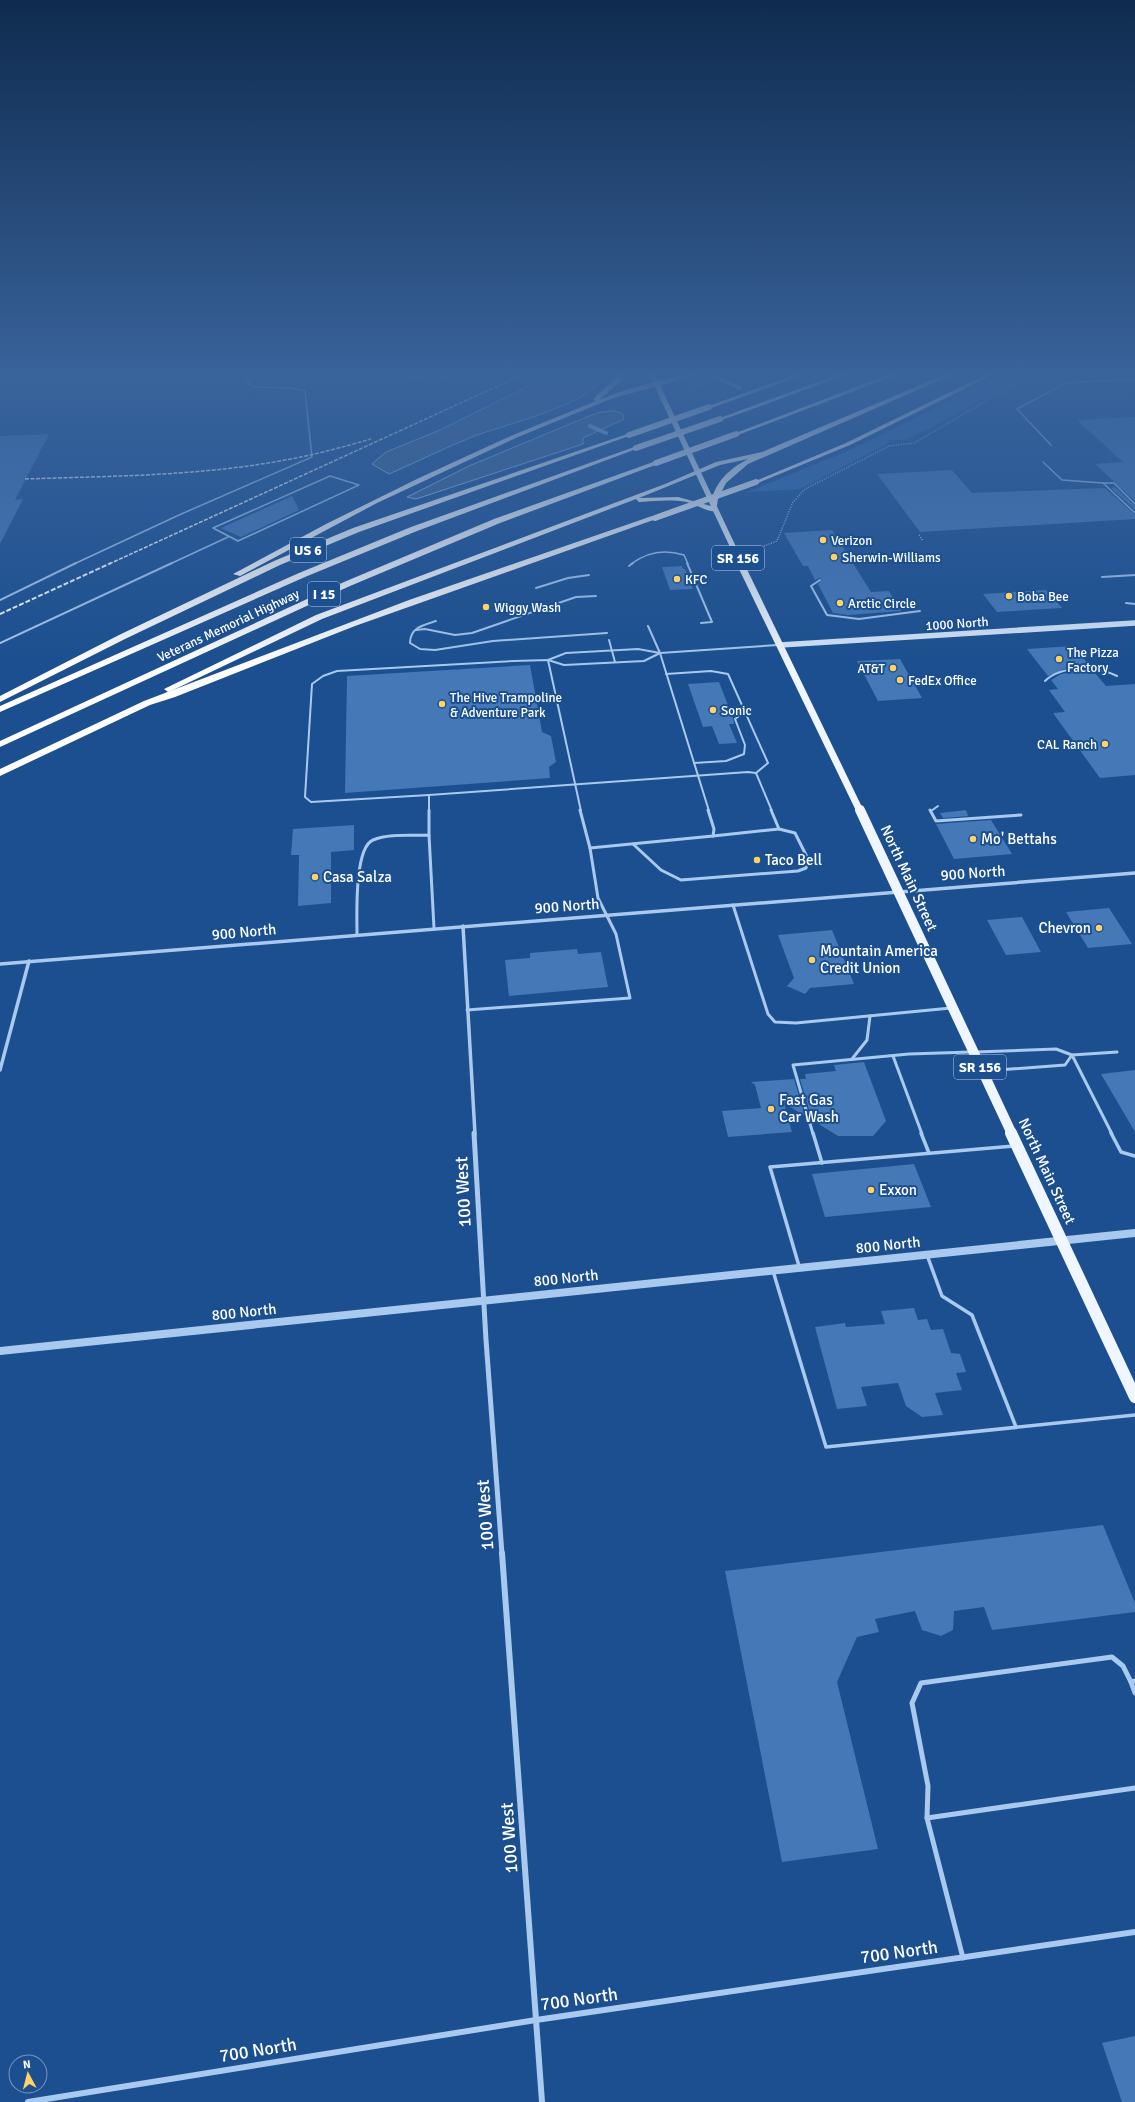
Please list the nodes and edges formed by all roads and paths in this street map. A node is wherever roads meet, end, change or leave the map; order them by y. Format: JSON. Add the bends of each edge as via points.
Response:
{"nodes":[{"id":1,"x":276,"y":472,"type":"edge"},
{"id":2,"x":437,"y":472,"type":"edge"},
{"id":3,"x":522,"y":472,"type":"edge"},
{"id":4,"x":570,"y":472,"type":"edge"},
{"id":5,"x":633,"y":472,"type":"edge"},
{"id":6,"x":696,"y":472,"type":"joint"},
{"id":7,"x":731,"y":472,"type":"edge"},
{"id":8,"x":780,"y":472,"type":"edge"},
{"id":9,"x":838,"y":472,"type":"edge"},
{"id":10,"x":1054,"y":472,"type":"edge"},
{"id":11,"x":1103,"y":483,"type":"junction"},
{"id":12,"x":1135,"y":504,"type":"edge"},
{"id":13,"x":612,"y":505,"type":"junction"},
{"id":14,"x":714,"y":510,"type":"junction"},
{"id":15,"x":1135,"y":513,"type":"edge"},
{"id":16,"x":918,"y":535,"type":"dead end"},
{"id":17,"x":228,"y":537,"type":"junction"},
{"id":18,"x":923,"y":541,"type":"dead end"},
{"id":19,"x":764,"y":546,"type":"dead end"},
{"id":20,"x":629,"y":566,"type":"dead end"},
{"id":21,"x":589,"y":575,"type":"dead end"},
{"id":22,"x":1135,"y":575,"type":"edge"},
{"id":23,"x":1102,"y":577,"type":"dead end"},
{"id":24,"x":820,"y":580,"type":"dead end"},
{"id":25,"x":536,"y":588,"type":"dead end"},
{"id":26,"x":596,"y":596,"type":"dead end"},
{"id":27,"x":0,"y":600,"type":"edge"},
{"id":28,"x":1126,"y":603,"type":"dead end"},
{"id":29,"x":1135,"y":604,"type":"edge"},
{"id":30,"x":920,"y":611,"type":"dead end"},
{"id":31,"x":436,"y":621,"type":"dead end"},
{"id":32,"x":701,"y":623,"type":"dead end"},
{"id":33,"x":1135,"y":623,"type":"edge"},
{"id":34,"x":648,"y":626,"type":"dead end"},
{"id":35,"x":412,"y":630,"type":"junction"},
{"id":36,"x":607,"y":633,"type":"dead end"},
{"id":37,"x":122,"y":637,"type":"junction"},
{"id":38,"x":609,"y":640,"type":"dead end"},
{"id":39,"x":0,"y":643,"type":"edge"},
{"id":40,"x":780,"y":645,"type":"junction"},
{"id":41,"x":612,"y":651,"type":"junction"},
{"id":42,"x":660,"y":653,"type":"junction"},
{"id":43,"x":548,"y":660,"type":"junction"},
{"id":44,"x":615,"y":662,"type":"junction"},
{"id":45,"x":666,"y":674,"type":"junction"},
{"id":46,"x":1117,"y":676,"type":"dead end"},
{"id":47,"x":1045,"y":681,"type":"dead end"},
{"id":48,"x":0,"y":699,"type":"edge"},
{"id":49,"x":147,"y":703,"type":"junction"},
{"id":50,"x":0,"y":709,"type":"edge"},
{"id":51,"x":746,"y":711,"type":"junction"},
{"id":52,"x":0,"y":744,"type":"edge"},
{"id":53,"x":694,"y":763,"type":"junction"},
{"id":54,"x":0,"y":773,"type":"edge"},
{"id":55,"x":756,"y":773,"type":"junction"},
{"id":56,"x":698,"y":775,"type":"junction"},
{"id":57,"x":574,"y":785,"type":"junction"},
{"id":58,"x":429,"y":794,"type":"junction"},
{"id":59,"x":938,"y":806,"type":"dead end"},
{"id":60,"x":1021,"y":815,"type":"dead end"},
{"id":61,"x":779,"y":829,"type":"junction"},
{"id":62,"x":429,"y":835,"type":"junction"},
{"id":63,"x":714,"y":836,"type":"junction"},
{"id":64,"x":633,"y":844,"type":"junction"},
{"id":65,"x":590,"y":848,"type":"junction"},
{"id":66,"x":1135,"y":873,"type":"edge"},
{"id":67,"x":898,"y":891,"type":"junction"},
{"id":68,"x":733,"y":905,"type":"junction"},
{"id":69,"x":605,"y":915,"type":"junction"},
{"id":70,"x":463,"y":926,"type":"junction"},
{"id":71,"x":434,"y":928,"type":"junction"},
{"id":72,"x":357,"y":935,"type":"junction"},
{"id":73,"x":29,"y":961,"type":"junction"},
{"id":74,"x":0,"y":964,"type":"edge"},
{"id":75,"x":953,"y":1008,"type":"junction"},
{"id":76,"x":468,"y":1010,"type":"junction"},
{"id":77,"x":870,"y":1016,"type":"junction"},
{"id":78,"x":972,"y":1052,"type":"junction"},
{"id":79,"x":1118,"y":1052,"type":"dead end"},
{"id":80,"x":1072,"y":1055,"type":"junction"},
{"id":81,"x":893,"y":1056,"type":"junction"},
{"id":82,"x":852,"y":1059,"type":"junction"},
{"id":83,"x":0,"y":1070,"type":"edge"},
{"id":84,"x":982,"y":1071,"type":"junction"},
{"id":85,"x":1018,"y":1146,"type":"junction"},
{"id":86,"x":929,"y":1153,"type":"junction"},
{"id":87,"x":1135,"y":1156,"type":"edge"},
{"id":88,"x":822,"y":1163,"type":"junction"},
{"id":89,"x":1135,"y":1234,"type":"edge"},
{"id":90,"x":1063,"y":1242,"type":"junction"},
{"id":91,"x":927,"y":1255,"type":"junction"},
{"id":92,"x":800,"y":1268,"type":"junction"},
{"id":93,"x":773,"y":1271,"type":"junction"},
{"id":94,"x":484,"y":1300,"type":"junction"},
{"id":95,"x":0,"y":1351,"type":"edge"},
{"id":96,"x":1135,"y":1398,"type":"edge"},
{"id":97,"x":1135,"y":1415,"type":"edge"},
{"id":98,"x":1016,"y":1427,"type":"junction"},
{"id":99,"x":1133,"y":1681,"type":"edge"},
{"id":100,"x":1135,"y":1692,"type":"edge"},
{"id":101,"x":1135,"y":1788,"type":"edge"},
{"id":102,"x":927,"y":1818,"type":"junction"},
{"id":103,"x":1135,"y":1932,"type":"edge"},
{"id":104,"x":963,"y":1958,"type":"junction"},
{"id":105,"x":536,"y":2020,"type":"junction"},
{"id":106,"x":28,"y":2102,"type":"edge"},
{"id":107,"x":542,"y":2102,"type":"edge"}],
"edges":[{"from":1,"to":27,"type":"lane","via":[[64,567]]},
{"from":2,"to":37,"type":"highway","via":[[272,554]]},
{"from":3,"to":37,"type":"highway","number":"US 6","bridge":true,"via":[[356,530],[277,563]]},
{"from":4,"to":50,"type":"highway","name":"Veterans Memorial Highway","number":"I 15","bridge":true,"via":[[414,529],[323,566]]},
{"from":5,"to":52,"type":"highway","name":"Veterans Memorial Highway","number":"I 15","bridge":true,"via":[[497,521],[346,584]]},
{"from":6,"to":13,"type":"highway"},
{"from":6,"to":14,"type":"main road","name":"North Main Street","number":"SR 156"},
{"from":7,"to":14,"type":"highway","via":[[718,490]]},
{"from":8,"to":49,"type":"highway","bridge":true,"via":[[327,632]]},
{"from":9,"to":19,"type":"path","via":[[805,489],[793,502],[777,541]]},
{"from":10,"to":11,"type":"lane","via":[[1062,480]]},
{"from":11,"to":12,"type":"lane","via":[[1114,483]]},
{"from":11,"to":15,"type":"lane"},
{"from":13,"to":14,"type":"highway","via":[[636,500],[669,498],[694,501]]},
{"from":13,"to":49,"type":"highway","via":[[319,617],[164,691]]},
{"from":14,"to":40,"type":"main road","name":"North Main Street","number":"SR 156"},
{"from":16,"to":18,"type":"path"},
{"from":17,"to":17,"type":"lane","via":[[238,541],[359,485],[330,476],[213,528]]},
{"from":17,"to":39,"type":"lane"},
{"from":20,"to":32,"type":"lane","via":[[640,556],[655,552],[674,551],[684,555],[712,622]]},
{"from":21,"to":25,"type":"lane","via":[[568,578]]},
{"from":22,"to":23,"type":"lane"},
{"from":24,"to":30,"type":"lane","via":[[812,586],[827,615],[837,619],[900,616]]},
{"from":26,"to":35,"type":"lane","via":[[576,597],[472,633],[455,635],[425,629]]},
{"from":28,"to":29,"type":"lane"},
{"from":31,"to":35,"type":"lane"},
{"from":33,"to":40,"type":"main road","name":"1000 North"},
{"from":34,"to":42,"type":"lane"},
{"from":35,"to":36,"type":"lane","via":[[409,635],[410,643],[420,649],[435,650],[493,641]]},
{"from":37,"to":48,"type":"highway","number":"US 6"},
{"from":38,"to":41,"type":"lane"},
{"from":40,"to":42,"type":"lane"},
{"from":40,"to":67,"type":"main road","name":"North Main Street","number":"SR 156"},
{"from":41,"to":42,"type":"lane","via":[[638,649]]},
{"from":41,"to":43,"type":"lane","via":[[566,653]]},
{"from":41,"to":44,"type":"lane"},
{"from":42,"to":44,"type":"lane","via":[[644,661]]},
{"from":42,"to":45,"type":"lane"},
{"from":43,"to":44,"type":"lane","via":[[564,665]]},
{"from":43,"to":57,"type":"lane"},
{"from":43,"to":58,"type":"lane","via":[[337,672],[323,676],[312,684],[305,798],[311,802]]},
{"from":45,"to":51,"type":"lane","via":[[711,671],[728,674]]},
{"from":45,"to":53,"type":"lane"},
{"from":46,"to":47,"type":"lane","via":[[1101,670],[1064,672],[1053,674]]},
{"from":49,"to":54,"type":"highway"},
{"from":51,"to":53,"type":"lane","via":[[735,719],[745,745],[744,754],[724,761]]},
{"from":51,"to":55,"type":"lane","via":[[768,763]]},
{"from":53,"to":56,"type":"lane"},
{"from":55,"to":56,"type":"lane"},
{"from":55,"to":61,"type":"lane"},
{"from":56,"to":57,"type":"lane"},
{"from":56,"to":63,"type":"lane"},
{"from":57,"to":58,"type":"lane"},
{"from":57,"to":65,"type":"lane"},
{"from":58,"to":62,"type":"lane"},
{"from":59,"to":60,"type":"lane","via":[[930,810],[936,821]]},
{"from":61,"to":63,"type":"lane"},
{"from":61,"to":64,"type":"lane","via":[[795,833],[809,861],[806,868],[798,871],[680,880],[664,873]]},
{"from":62,"to":71,"type":"lane"},
{"from":62,"to":72,"type":"lane","via":[[387,837],[368,843],[363,852],[360,869]]},
{"from":63,"to":64,"type":"lane"},
{"from":64,"to":65,"type":"lane"},
{"from":65,"to":69,"type":"lane","via":[[598,898]]},
{"from":66,"to":67,"type":"street","name":"900 North"},
{"from":67,"to":68,"type":"street","name":"900 North"},
{"from":67,"to":75,"type":"main road","name":"North Main Street","number":"SR 156"},
{"from":68,"to":69,"type":"street","name":"900 North"},
{"from":68,"to":77,"type":"lane","via":[[768,1014],[775,1022],[796,1023]]},
{"from":69,"to":70,"type":"street","name":"900 North"},
{"from":69,"to":76,"type":"lane","via":[[616,934],[630,998]]},
{"from":70,"to":71,"type":"street","name":"900 North"},
{"from":70,"to":76,"type":"street","name":"100 West"},
{"from":71,"to":72,"type":"street","name":"900 North"},
{"from":72,"to":73,"type":"street","name":"900 North"},
{"from":73,"to":74,"type":"street","name":"900 North"},
{"from":73,"to":83,"type":"street"},
{"from":75,"to":77,"type":"lane"},
{"from":75,"to":78,"type":"main road","name":"North Main Street","number":"SR 156"},
{"from":76,"to":94,"type":"street","name":"100 West"},
{"from":77,"to":82,"type":"lane","via":[[871,1030],[868,1039]]},
{"from":78,"to":80,"type":"lane","via":[[1056,1050]]},
{"from":78,"to":81,"type":"lane"},
{"from":78,"to":84,"type":"main road","name":"North Main Street","number":"SR 156"},
{"from":79,"to":80,"type":"lane"},
{"from":80,"to":84,"type":"lane","via":[[1065,1065]]},
{"from":80,"to":87,"type":"lane","via":[[1121,1152]]},
{"from":81,"to":82,"type":"lane"},
{"from":81,"to":86,"type":"lane"},
{"from":82,"to":88,"type":"lane","via":[[793,1065]]},
{"from":84,"to":85,"type":"main road","name":"North Main Street","number":"SR 156"},
{"from":85,"to":86,"type":"lane"},
{"from":85,"to":90,"type":"main road","name":"North Main Street","number":"SR 156"},
{"from":86,"to":88,"type":"lane"},
{"from":88,"to":92,"type":"lane","via":[[770,1167]]},
{"from":89,"to":90,"type":"street","name":"800 North"},
{"from":90,"to":91,"type":"street","name":"800 North"},
{"from":90,"to":96,"type":"main road","name":"North Main Street","number":"SR 156"},
{"from":91,"to":92,"type":"street","name":"800 North"},
{"from":91,"to":98,"type":"lane","via":[[942,1296],[972,1315]]},
{"from":92,"to":93,"type":"street","name":"800 North"},
{"from":93,"to":94,"type":"street","name":"800 North"},
{"from":93,"to":98,"type":"lane","via":[[826,1446]]},
{"from":94,"to":95,"type":"street","name":"800 North"},
{"from":94,"to":105,"type":"street","name":"100 West"},
{"from":97,"to":98,"type":"lane"},
{"from":99,"to":100,"type":"lane"},
{"from":99,"to":102,"type":"lane","via":[[1123,1666],[1112,1657],[921,1683],[912,1703],[928,1786]]},
{"from":101,"to":102,"type":"lane"},
{"from":102,"to":104,"type":"lane"},
{"from":103,"to":104,"type":"street","name":"700 North"},
{"from":104,"to":105,"type":"street","name":"700 North"},
{"from":105,"to":106,"type":"street","name":"700 North"},
{"from":105,"to":107,"type":"street","name":"100 West"}]}
